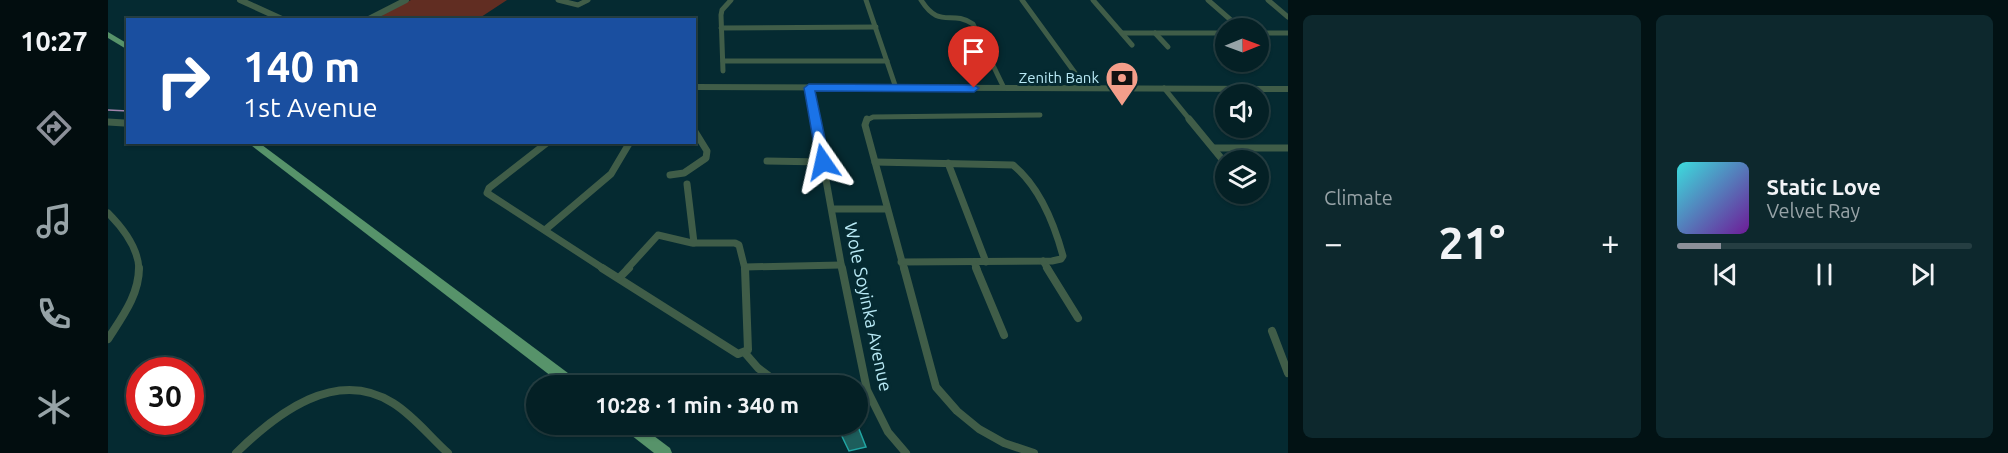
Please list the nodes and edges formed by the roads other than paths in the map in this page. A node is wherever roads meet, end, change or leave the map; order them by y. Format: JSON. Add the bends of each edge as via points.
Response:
{"nodes":[{"id":1,"x":240,"y":0,"type":"edge"},
{"id":2,"x":406,"y":0,"type":"edge"},
{"id":3,"x":558,"y":0,"type":"edge"},
{"id":4,"x":588,"y":0,"type":"edge"},
{"id":5,"x":731,"y":0,"type":"edge"},
{"id":6,"x":866,"y":0,"type":"edge"},
{"id":7,"x":921,"y":0,"type":"edge"},
{"id":8,"x":1022,"y":0,"type":"edge"},
{"id":9,"x":1093,"y":0,"type":"edge"},
{"id":10,"x":1208,"y":0,"type":"edge"},
{"id":11,"x":1268,"y":0,"type":"edge"},
{"id":12,"x":1288,"y":17,"type":"edge"},
{"id":13,"x":280,"y":18,"type":"edge"},
{"id":14,"x":371,"y":18,"type":"edge"},
{"id":15,"x":1229,"y":18,"type":"edge"},
{"id":16,"x":876,"y":27,"type":"junction"},
{"id":17,"x":721,"y":28,"type":"junction"},
{"id":18,"x":1122,"y":33,"type":"junction"},
{"id":19,"x":1155,"y":33,"type":"junction"},
{"id":20,"x":1215,"y":33,"type":"edge"},
{"id":21,"x":1269,"y":33,"type":"edge"},
{"id":22,"x":1288,"y":33,"type":"edge"},
{"id":23,"x":108,"y":34,"type":"edge"},
{"id":24,"x":1132,"y":45,"type":"dead end"},
{"id":25,"x":126,"y":47,"type":"edge"},
{"id":26,"x":1168,"y":47,"type":"dead end"},
{"id":27,"x":723,"y":61,"type":"junction"},
{"id":28,"x":887,"y":61,"type":"junction"},
{"id":29,"x":723,"y":71,"type":"dead end"},
{"id":30,"x":696,"y":87,"type":"edge"},
{"id":31,"x":809,"y":88,"type":"junction"},
{"id":32,"x":896,"y":88,"type":"junction"},
{"id":33,"x":1004,"y":88,"type":"junction"},
{"id":34,"x":1051,"y":88,"type":"joint"},
{"id":35,"x":1060,"y":88,"type":"joint"},
{"id":36,"x":1086,"y":88,"type":"junction"},
{"id":37,"x":1164,"y":88,"type":"junction"},
{"id":38,"x":1288,"y":88,"type":"edge"},
{"id":39,"x":1040,"y":115,"type":"dead end"},
{"id":40,"x":108,"y":122,"type":"edge"},
{"id":41,"x":123,"y":123,"type":"dead end"},
{"id":42,"x":696,"y":133,"type":"edge"},
{"id":43,"x":254,"y":144,"type":"edge"},
{"id":44,"x":545,"y":144,"type":"edge"},
{"id":45,"x":629,"y":144,"type":"edge"},
{"id":46,"x":1214,"y":148,"type":"joint"},
{"id":47,"x":1288,"y":148,"type":"edge"},
{"id":48,"x":766,"y":161,"type":"dead end"},
{"id":49,"x":823,"y":162,"type":"junction"},
{"id":50,"x":875,"y":162,"type":"junction"},
{"id":51,"x":948,"y":163,"type":"junction"},
{"id":52,"x":670,"y":175,"type":"dead end"},
{"id":53,"x":687,"y":184,"type":"dead end"},
{"id":54,"x":832,"y":209,"type":"junction"},
{"id":55,"x":887,"y":209,"type":"junction"},
{"id":56,"x":108,"y":213,"type":"edge"},
{"id":57,"x":545,"y":230,"type":"junction"},
{"id":58,"x":694,"y":243,"type":"junction"},
{"id":59,"x":1042,"y":261,"type":"junction"},
{"id":60,"x":901,"y":262,"type":"junction"},
{"id":61,"x":974,"y":262,"type":"junction"},
{"id":62,"x":986,"y":262,"type":"junction"},
{"id":63,"x":841,"y":264,"type":"junction"},
{"id":64,"x":745,"y":267,"type":"junction"},
{"id":65,"x":619,"y":278,"type":"junction"},
{"id":66,"x":1078,"y":318,"type":"dead end"},
{"id":67,"x":1272,"y":331,"type":"dead end"},
{"id":68,"x":1004,"y":335,"type":"dead end"},
{"id":69,"x":108,"y":339,"type":"edge"},
{"id":70,"x":745,"y":353,"type":"junction"},
{"id":71,"x":1288,"y":372,"type":"edge"},
{"id":72,"x":560,"y":375,"type":"edge"},
{"id":73,"x":767,"y":375,"type":"edge"},
{"id":74,"x":641,"y":435,"type":"edge"},
{"id":75,"x":236,"y":453,"type":"edge"},
{"id":76,"x":448,"y":453,"type":"edge"},
{"id":77,"x":665,"y":453,"type":"edge"},
{"id":78,"x":906,"y":453,"type":"edge"},
{"id":79,"x":1034,"y":453,"type":"edge"}],
"edges":[{"from":1,"to":13,"type":"street"},
{"from":2,"to":14,"type":"street"},
{"from":3,"to":4,"type":"street","via":[[578,4]]},
{"from":5,"to":17,"type":"street","via":[[722,10]]},
{"from":6,"to":16,"type":"street"},
{"from":7,"to":33,"type":"street","via":[[927,12],[937,18],[963,20],[974,26]]},
{"from":8,"to":36,"type":"street"},
{"from":9,"to":18,"type":"street"},
{"from":10,"to":15,"type":"street"},
{"from":11,"to":12,"type":"street"},
{"from":16,"to":17,"type":"street"},
{"from":16,"to":28,"type":"street"},
{"from":17,"to":27,"type":"street"},
{"from":18,"to":19,"type":"street"},
{"from":18,"to":24,"type":"street"},
{"from":19,"to":20,"type":"street"},
{"from":19,"to":26,"type":"street"},
{"from":21,"to":22,"type":"street"},
{"from":23,"to":25,"type":"main road"},
{"from":27,"to":28,"type":"street"},
{"from":27,"to":29,"type":"street"},
{"from":28,"to":32,"type":"street"},
{"from":30,"to":31,"type":"street"},
{"from":31,"to":32,"type":"street"},
{"from":31,"to":49,"type":"street","name":"Wole Soyinka Avenue"},
{"from":32,"to":33,"type":"street"},
{"from":33,"to":34,"type":"street"},
{"from":34,"to":35,"type":"street"},
{"from":35,"to":36,"type":"street"},
{"from":36,"to":37,"type":"street"},
{"from":37,"to":38,"type":"street"},
{"from":37,"to":46,"type":"street"},
{"from":39,"to":50,"type":"street","via":[[873,117],[864,125]]},
{"from":40,"to":41,"type":"street"},
{"from":42,"to":52,"type":"street","via":[[707,151],[706,159]]},
{"from":43,"to":72,"type":"main road"},
{"from":44,"to":57,"type":"street","via":[[487,192]]},
{"from":45,"to":57,"type":"street","via":[[611,174]]},
{"from":46,"to":47,"type":"street"},
{"from":48,"to":49,"type":"street"},
{"from":49,"to":54,"type":"street","name":"Wole Soyinka Avenue"},
{"from":50,"to":51,"type":"street"},
{"from":50,"to":55,"type":"street"},
{"from":51,"to":59,"type":"street","via":[[1005,164],[1019,168],[1027,176],[1063,256]]},
{"from":51,"to":62,"type":"street"},
{"from":53,"to":58,"type":"street"},
{"from":54,"to":55,"type":"street"},
{"from":54,"to":63,"type":"street","name":"Wole Soyinka Avenue"},
{"from":55,"to":60,"type":"street"},
{"from":56,"to":69,"type":"street","via":[[133,244],[140,267],[136,292]]},
{"from":57,"to":65,"type":"street"},
{"from":58,"to":64,"type":"street","via":[[735,243],[741,249]]},
{"from":58,"to":65,"type":"street","via":[[658,235]]},
{"from":59,"to":62,"type":"street"},
{"from":59,"to":66,"type":"street"},
{"from":60,"to":61,"type":"street"},
{"from":60,"to":79,"type":"street","via":[[936,387],[958,414],[985,435]]},
{"from":61,"to":62,"type":"street"},
{"from":61,"to":68,"type":"street"},
{"from":63,"to":64,"type":"street"},
{"from":63,"to":78,"type":"street","name":"Wole Soyinka Avenue","via":[[867,390],[888,432]]},
{"from":64,"to":70,"type":"street","via":[[749,345]]},
{"from":65,"to":70,"type":"street","via":[[738,354]]},
{"from":67,"to":71,"type":"street"},
{"from":70,"to":73,"type":"street"},
{"from":74,"to":77,"type":"main road"},
{"from":75,"to":76,"type":"street","via":[[266,423],[288,408],[332,391],[350,390],[364,391],[394,403]]}]}
